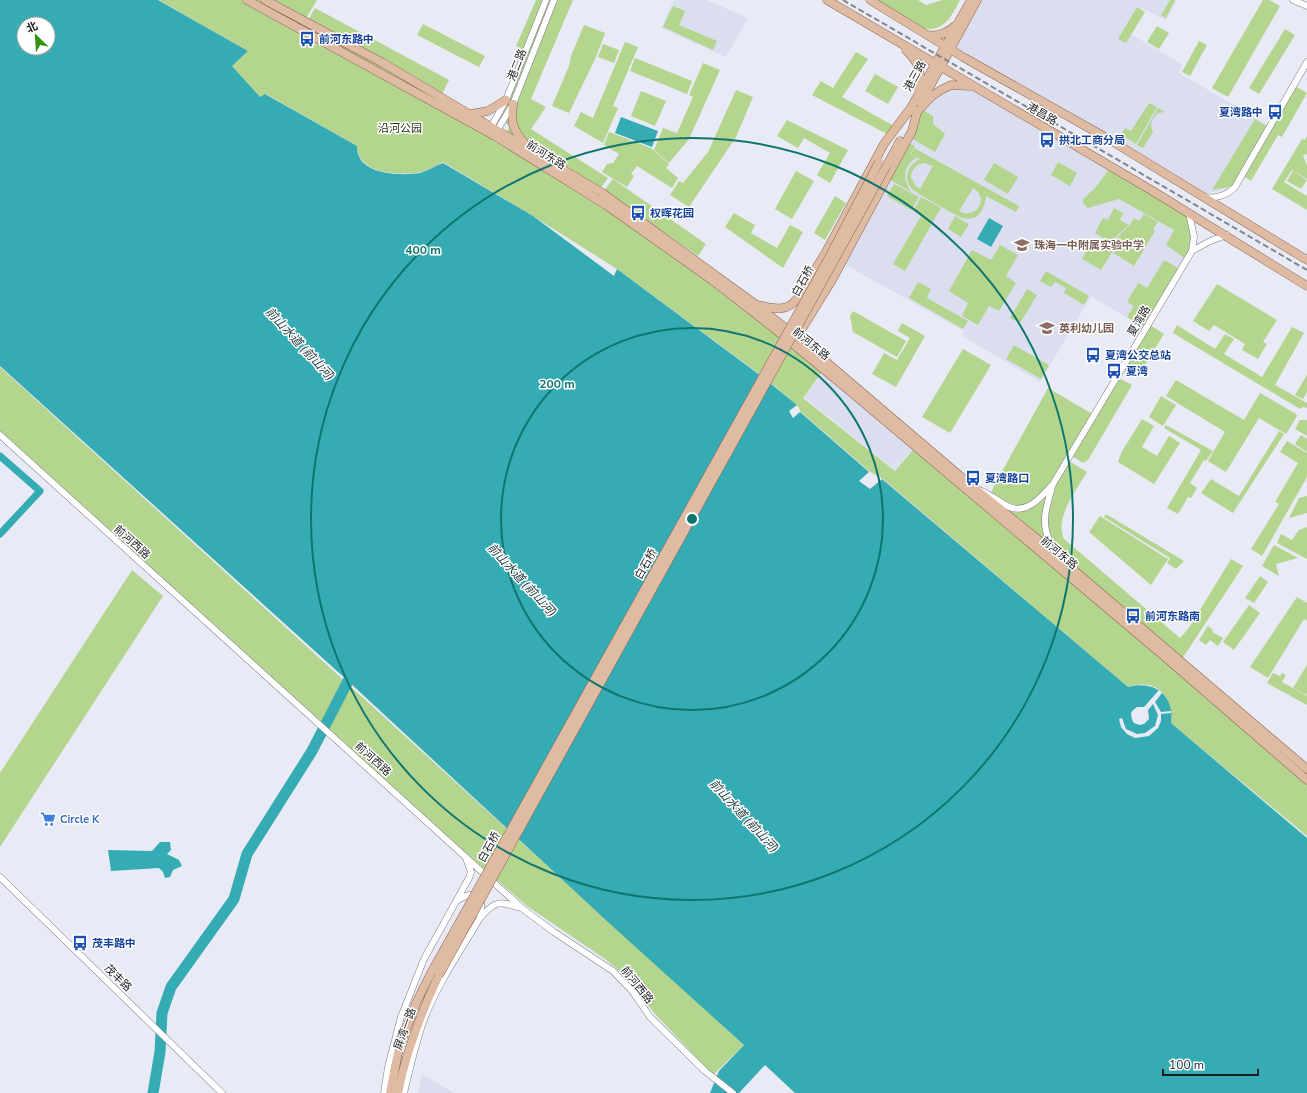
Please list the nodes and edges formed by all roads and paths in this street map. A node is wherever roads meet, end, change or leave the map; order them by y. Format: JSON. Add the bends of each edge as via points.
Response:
{"nodes":[{"id":1,"x":247,"y":0,"type":"edge"},
{"id":2,"x":265,"y":0,"type":"edge"},
{"id":3,"x":546,"y":0,"type":"edge"},
{"id":4,"x":554,"y":0,"type":"edge"},
{"id":5,"x":827,"y":0,"type":"edge"},
{"id":6,"x":870,"y":0,"type":"edge"},
{"id":7,"x":971,"y":0,"type":"edge"},
{"id":8,"x":978,"y":0,"type":"edge"},
{"id":9,"x":1293,"y":0,"type":"edge"},
{"id":10,"x":1307,"y":6,"type":"edge"},
{"id":11,"x":959,"y":21,"type":"junction"},
{"id":12,"x":926,"y":35,"type":"junction"},
{"id":13,"x":898,"y":42,"type":"junction"},
{"id":14,"x":948,"y":48,"type":"junction"},
{"id":15,"x":1307,"y":62,"type":"edge"},
{"id":16,"x":938,"y":66,"type":"junction"},
{"id":17,"x":974,"y":86,"type":"junction"},
{"id":18,"x":918,"y":93,"type":"junction"},
{"id":19,"x":510,"y":102,"type":"junction"},
{"id":20,"x":913,"y":110,"type":"junction"},
{"id":21,"x":471,"y":114,"type":"junction"},
{"id":22,"x":493,"y":131,"type":"junction"},
{"id":23,"x":528,"y":148,"type":"junction"},
{"id":24,"x":883,"y":164,"type":"junction"},
{"id":25,"x":1201,"y":196,"type":"junction"},
{"id":26,"x":1189,"y":213,"type":"junction"},
{"id":27,"x":1227,"y":235,"type":"junction"},
{"id":28,"x":1192,"y":251,"type":"junction"},
{"id":29,"x":1307,"y":260,"type":"edge"},
{"id":30,"x":1307,"y":286,"type":"edge"},
{"id":31,"x":755,"y":304,"type":"junction"},
{"id":32,"x":797,"y":337,"type":"junction"},
{"id":33,"x":0,"y":435,"type":"edge"},
{"id":34,"x":1054,"y":484,"type":"junction"},
{"id":35,"x":974,"y":487,"type":"junction"},
{"id":36,"x":1072,"y":568,"type":"junction"},
{"id":37,"x":1297,"y":760,"type":"junction"},
{"id":38,"x":1307,"y":760,"type":"edge"},
{"id":39,"x":1307,"y":769,"type":"edge"},
{"id":40,"x":1307,"y":780,"type":"edge"},
{"id":41,"x":464,"y":855,"type":"junction"},
{"id":42,"x":0,"y":877,"type":"edge"},
{"id":43,"x":456,"y":902,"type":"junction"},
{"id":44,"x":523,"y":909,"type":"junction"},
{"id":45,"x":480,"y":918,"type":"junction"},
{"id":46,"x":430,"y":975,"type":"joint"},
{"id":47,"x":439,"y":975,"type":"joint"},
{"id":48,"x":222,"y":1093,"type":"edge"},
{"id":49,"x":384,"y":1093,"type":"edge"},
{"id":50,"x":390,"y":1093,"type":"edge"},
{"id":51,"x":398,"y":1093,"type":"edge"},
{"id":52,"x":404,"y":1093,"type":"edge"},
{"id":53,"x":733,"y":1093,"type":"edge"}],
"edges":[{"from":1,"to":22,"type":"main road","name":"前河东路"},
{"from":2,"to":21,"type":"main road","name":"前河东路","via":[[383,63]]},
{"from":3,"to":19,"type":"street","name":"港二路"},
{"from":4,"to":19,"type":"street","name":"港二路"},
{"from":5,"to":13,"type":"main road","name":"港昌路"},
{"from":6,"to":12,"type":"main road","name":"港昌路"},
{"from":7,"to":11,"type":"main road","name":"港三路"},
{"from":8,"to":14,"type":"main road"},
{"from":9,"to":10,"type":"street"},
{"from":11,"to":12,"type":"main road","via":[[946,32]]},
{"from":11,"to":14,"type":"main road","name":"港三路"},
{"from":12,"to":14,"type":"main road","name":"港昌路"},
{"from":13,"to":16,"type":"main road","name":"港昌路"},
{"from":13,"to":18,"type":"main road","via":[[919,67]]},
{"from":14,"to":16,"type":"main road","name":"港三路"},
{"from":14,"to":25,"type":"main road","name":"港昌路"},
{"from":15,"to":25,"type":"street","via":[[1236,187],[1231,192],[1217,196]]},
{"from":16,"to":17,"type":"main road","name":"港昌路"},
{"from":16,"to":18,"type":"main road","name":"港三路"},
{"from":16,"to":20,"type":"main road"},
{"from":17,"to":20,"type":"main road","via":[[951,85]]},
{"from":17,"to":26,"type":"main road","name":"港昌路"},
{"from":18,"to":20,"type":"main road","name":"港三路"},
{"from":19,"to":21,"type":"main road","via":[[488,111]]},
{"from":19,"to":22,"type":"street","name":"港二路"},
{"from":19,"to":23,"type":"main road","via":[[512,124]]},
{"from":20,"to":24,"type":"main road"},
{"from":20,"to":31,"type":"main road","via":[[884,144],[826,252],[792,306],[772,308]]},
{"from":20,"to":32,"type":"main road","via":[[912,131],[832,282]]},
{"from":21,"to":22,"type":"main road","name":"前河东路"},
{"from":22,"to":23,"type":"main road","name":"前河东路"},
{"from":22,"to":40,"type":"main road","name":"前河东路","via":[[606,205],[712,280],[771,326],[934,461]]},
{"from":23,"to":31,"type":"main road","name":"前河东路","via":[[601,192]]},
{"from":24,"to":46,"type":"main road","name":"白石桥","bridge":true},
{"from":24,"to":47,"type":"main road","name":"白石桥","bridge":true},
{"from":25,"to":29,"type":"main road","name":"港昌路"},
{"from":26,"to":27,"type":"main road","name":"港昌路"},
{"from":26,"to":28,"type":"street","via":[[1195,240]]},
{"from":27,"to":28,"type":"street"},
{"from":27,"to":30,"type":"main road","name":"港昌路"},
{"from":28,"to":34,"type":"street","name":"夏湾路"},
{"from":31,"to":32,"type":"main road","name":"前河东路"},
{"from":32,"to":35,"type":"main road","name":"前河东路"},
{"from":33,"to":41,"type":"street","name":"前河西路"},
{"from":34,"to":35,"type":"street","via":[[1035,503],[1021,509],[1008,507],[990,494]]},
{"from":34,"to":36,"type":"street","via":[[1044,519],[1045,527],[1050,540]]},
{"from":35,"to":36,"type":"main road","name":"前河东路"},
{"from":36,"to":37,"type":"main road","name":"前河东路"},
{"from":37,"to":38,"type":"main road"},
{"from":37,"to":39,"type":"main road","name":"前河东路"},
{"from":41,"to":43,"type":"street","via":[[471,872]]},
{"from":41,"to":44,"type":"street","name":"前河西路"},
{"from":42,"to":48,"type":"street","name":"茂丰路"},
{"from":43,"to":45,"type":"street","via":[[467,895],[475,895],[482,902]]},
{"from":43,"to":49,"type":"street","via":[[424,960],[401,1017]]},
{"from":44,"to":45,"type":"street","via":[[504,903],[496,904],[489,907]]},
{"from":44,"to":53,"type":"street","name":"前河西路","via":[[614,971],[633,992],[650,1017],[705,1072]]},
{"from":45,"to":52,"type":"street","via":[[426,1016]]},
{"from":46,"to":50,"type":"main road","name":"屏湾一路","via":[[399,1048]]},
{"from":47,"to":51,"type":"main road","name":"屏湾一路","via":[[417,1025]]}]}
